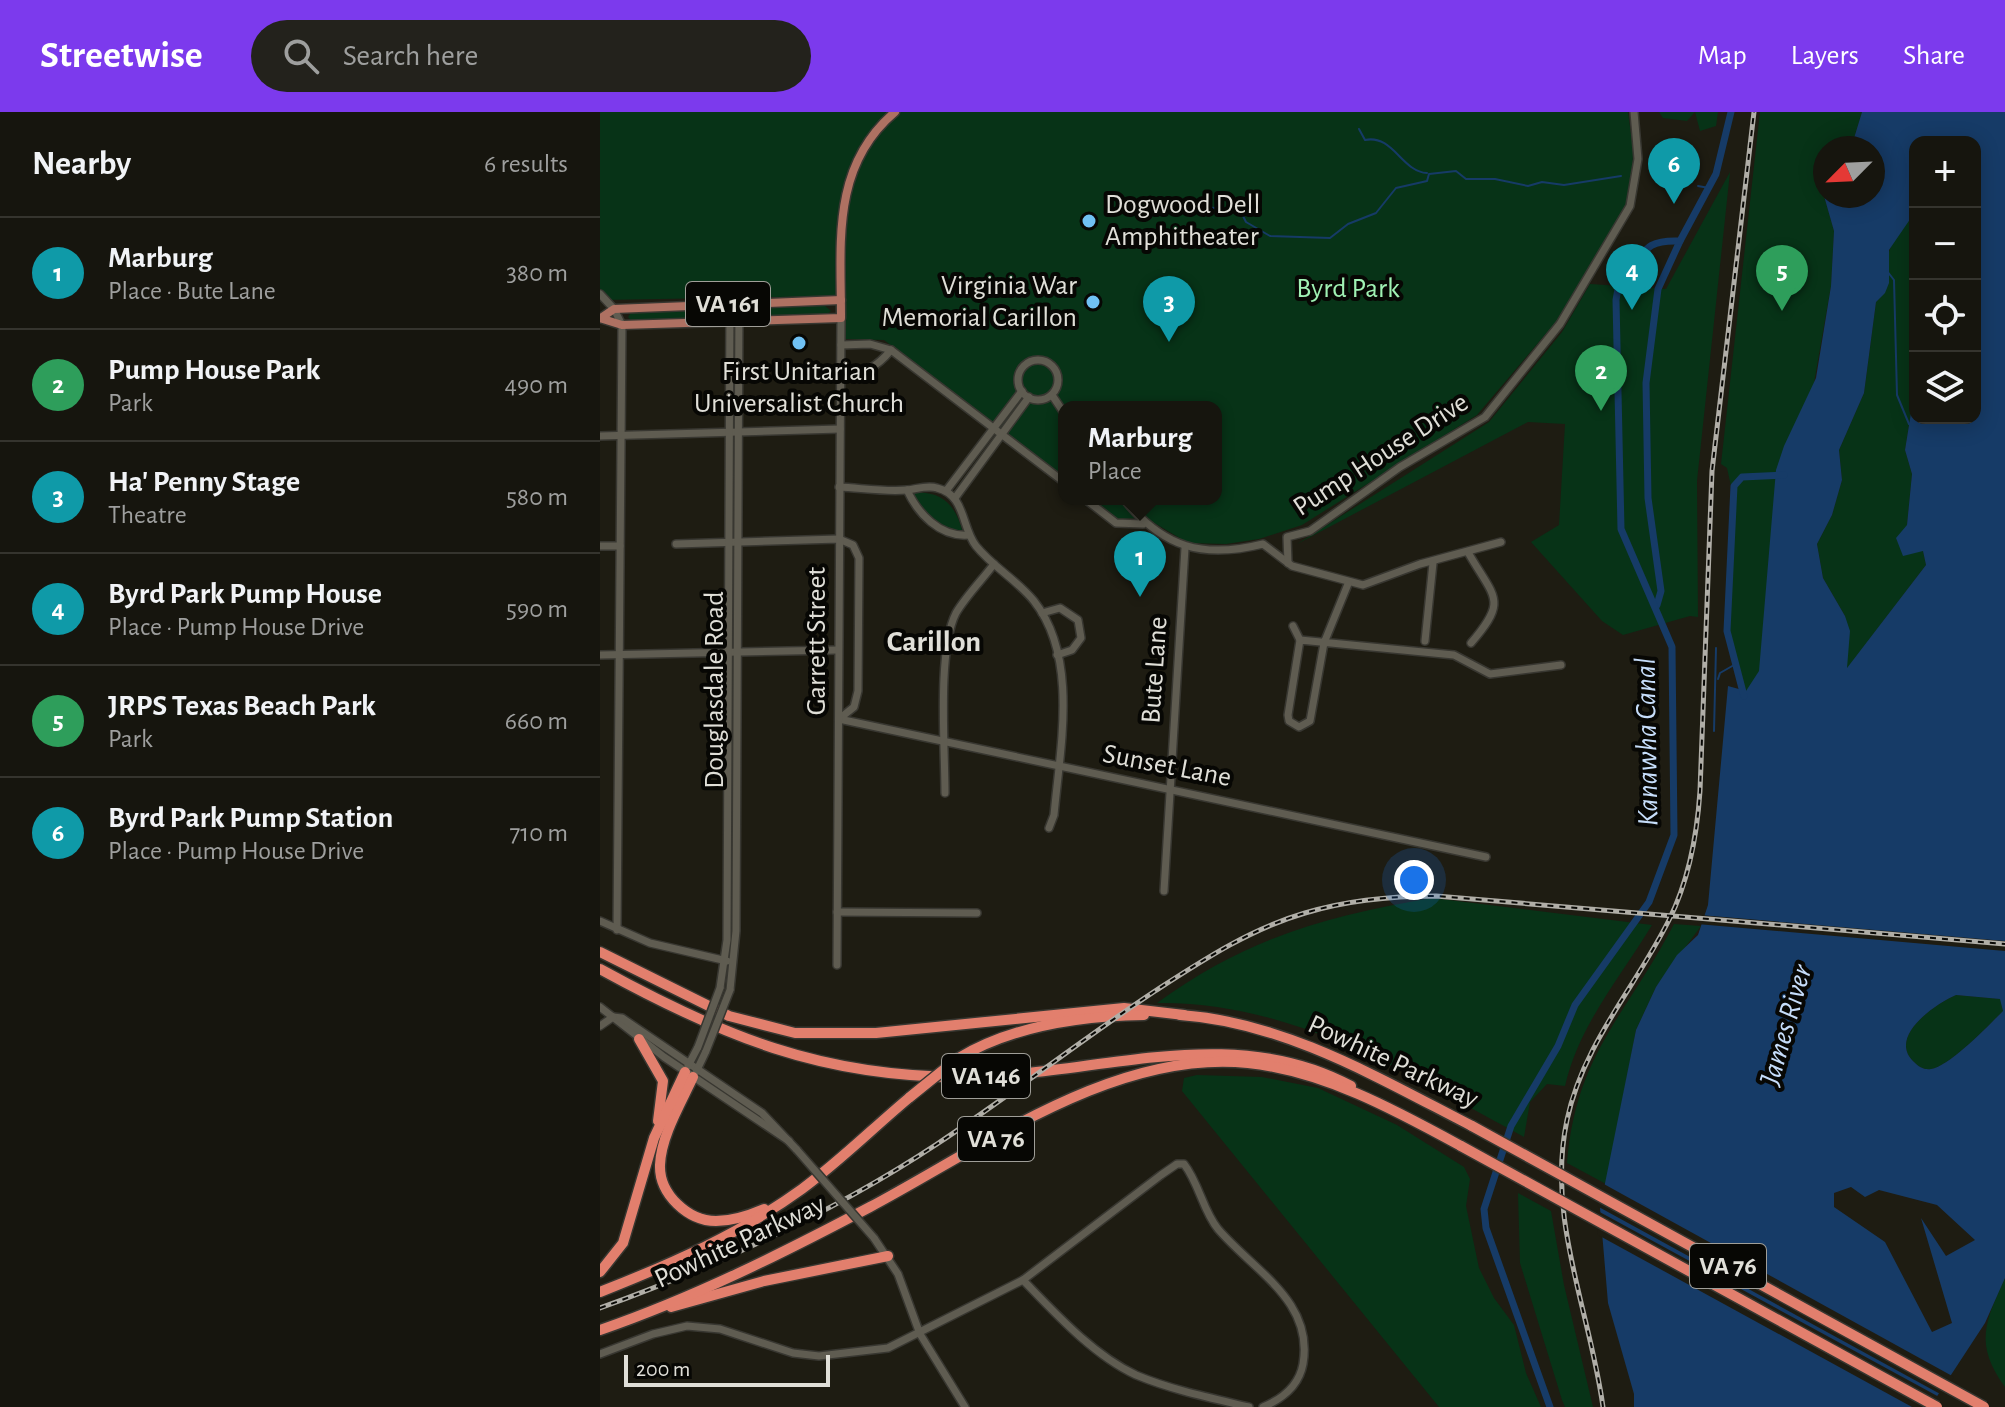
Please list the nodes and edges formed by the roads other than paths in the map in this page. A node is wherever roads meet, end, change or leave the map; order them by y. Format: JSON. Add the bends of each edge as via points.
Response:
{"nodes":[{"id":1,"x":895,"y":112,"type":"edge"},
{"id":2,"x":1634,"y":112,"type":"edge"},
{"id":3,"x":600,"y":294,"type":"edge"},
{"id":4,"x":841,"y":300,"type":"junction"},
{"id":5,"x":734,"y":303,"type":"junction"},
{"id":6,"x":614,"y":309,"type":"junction"},
{"id":7,"x":600,"y":318,"type":"edge"},
{"id":8,"x":841,"y":318,"type":"junction"},
{"id":9,"x":734,"y":321,"type":"junction"},
{"id":10,"x":622,"y":325,"type":"junction"},
{"id":11,"x":841,"y":345,"type":"junction"},
{"id":12,"x":891,"y":350,"type":"junction"},
{"id":13,"x":840,"y":376,"type":"junction"},
{"id":14,"x":1022,"y":391,"type":"junction"},
{"id":15,"x":1052,"y":395,"type":"junction"},
{"id":16,"x":1029,"y":397,"type":"junction"},
{"id":17,"x":1058,"y":404,"type":"edge"},
{"id":18,"x":840,"y":429,"type":"junction"},
{"id":19,"x":994,"y":429,"type":"junction"},
{"id":20,"x":734,"y":432,"type":"junction"},
{"id":21,"x":621,"y":435,"type":"junction"},
{"id":22,"x":1003,"y":435,"type":"junction"},
{"id":23,"x":600,"y":436,"type":"edge"},
{"id":24,"x":1058,"y":477,"type":"edge"},
{"id":25,"x":839,"y":487,"type":"junction"},
{"id":26,"x":907,"y":490,"type":"junction"},
{"id":27,"x":946,"y":491,"type":"junction"},
{"id":28,"x":955,"y":498,"type":"junction"},
{"id":29,"x":1093,"y":505,"type":"edge"},
{"id":30,"x":1129,"y":505,"type":"edge"},
{"id":31,"x":1143,"y":524,"type":"junction"},
{"id":32,"x":968,"y":535,"type":"junction"},
{"id":33,"x":839,"y":539,"type":"junction"},
{"id":34,"x":733,"y":541,"type":"junction"},
{"id":35,"x":1501,"y":542,"type":"dead end"},
{"id":36,"x":676,"y":544,"type":"dead end"},
{"id":37,"x":600,"y":546,"type":"edge"},
{"id":38,"x":620,"y":546,"type":"junction"},
{"id":39,"x":1185,"y":548,"type":"junction"},
{"id":40,"x":1469,"y":554,"type":"junction"},
{"id":41,"x":1288,"y":563,"type":"junction"},
{"id":42,"x":1433,"y":563,"type":"junction"},
{"id":43,"x":994,"y":564,"type":"junction"},
{"id":44,"x":1348,"y":584,"type":"junction"},
{"id":45,"x":1042,"y":613,"type":"junction"},
{"id":46,"x":1293,"y":626,"type":"dead end"},
{"id":47,"x":1300,"y":640,"type":"junction"},
{"id":48,"x":1425,"y":641,"type":"dead end"},
{"id":49,"x":1324,"y":643,"type":"junction"},
{"id":50,"x":1471,"y":643,"type":"dead end"},
{"id":51,"x":838,"y":650,"type":"junction"},
{"id":52,"x":733,"y":652,"type":"junction"},
{"id":53,"x":600,"y":655,"type":"edge"},
{"id":54,"x":620,"y":655,"type":"junction"},
{"id":55,"x":1057,"y":655,"type":"junction"},
{"id":56,"x":1561,"y":665,"type":"dead end"},
{"id":57,"x":839,"y":719,"type":"junction"},
{"id":58,"x":945,"y":740,"type":"junction"},
{"id":59,"x":1058,"y":767,"type":"junction"},
{"id":60,"x":1169,"y":788,"type":"junction"},
{"id":61,"x":945,"y":793,"type":"dead end"},
{"id":62,"x":1049,"y":828,"type":"dead end"},
{"id":63,"x":1486,"y":857,"type":"dead end"},
{"id":64,"x":1164,"y":891,"type":"dead end"},
{"id":65,"x":837,"y":912,"type":"junction"},
{"id":66,"x":977,"y":913,"type":"dead end"},
{"id":67,"x":600,"y":921,"type":"edge"},
{"id":68,"x":617,"y":930,"type":"junction"},
{"id":69,"x":600,"y":952,"type":"edge"},
{"id":70,"x":729,"y":962,"type":"junction"},
{"id":71,"x":837,"y":965,"type":"dead end"},
{"id":72,"x":600,"y":969,"type":"edge"},
{"id":73,"x":600,"y":1007,"type":"edge"},
{"id":74,"x":1184,"y":1015,"type":"junction"},
{"id":75,"x":613,"y":1017,"type":"junction"},
{"id":76,"x":600,"y":1026,"type":"edge"},
{"id":77,"x":639,"y":1039,"type":"junction"},
{"id":78,"x":702,"y":1049,"type":"junction"},
{"id":79,"x":691,"y":1071,"type":"junction"},
{"id":80,"x":1381,"y":1102,"type":"junction"},
{"id":81,"x":654,"y":1138,"type":"junction"},
{"id":82,"x":788,"y":1198,"type":"junction"},
{"id":83,"x":888,"y":1256,"type":"junction"},
{"id":84,"x":600,"y":1272,"type":"edge"},
{"id":85,"x":1023,"y":1280,"type":"junction"},
{"id":86,"x":600,"y":1292,"type":"edge"},
{"id":87,"x":631,"y":1319,"type":"junction"},
{"id":88,"x":600,"y":1330,"type":"edge"},
{"id":89,"x":920,"y":1334,"type":"junction"},
{"id":90,"x":600,"y":1354,"type":"edge"},
{"id":91,"x":1284,"y":1402,"type":"edge"},
{"id":92,"x":965,"y":1407,"type":"edge"},
{"id":93,"x":1249,"y":1407,"type":"edge"},
{"id":94,"x":1263,"y":1407,"type":"edge"},
{"id":95,"x":1937,"y":1407,"type":"edge"},
{"id":96,"x":1984,"y":1407,"type":"edge"}],
"edges":[{"from":1,"to":4,"type":"main road","via":[[866,144],[850,174],[840,216]]},
{"from":2,"to":41,"type":"street","name":"Pump House Drive","via":[[1638,159],[1630,206],[1560,324],[1485,417],[1400,467],[1310,531],[1287,537]]},
{"from":3,"to":6,"type":"street"},
{"from":4,"to":5,"type":"main road","number":"VA 161"},
{"from":4,"to":8,"type":"main road"},
{"from":5,"to":6,"type":"main road","number":"VA 161"},
{"from":5,"to":9,"type":"street","name":"Douglasdale Road"},
{"from":6,"to":7,"type":"main road","number":"VA 161"},
{"from":6,"to":10,"type":"street"},
{"from":7,"to":10,"type":"main road","number":"VA 161"},
{"from":8,"to":9,"type":"main road","number":"VA 161"},
{"from":8,"to":11,"type":"street","name":"Garrett Street"},
{"from":9,"to":10,"type":"main road","number":"VA 161"},
{"from":9,"to":20,"type":"street","name":"Douglasdale Road"},
{"from":10,"to":21,"type":"street"},
{"from":11,"to":12,"type":"street"},
{"from":11,"to":13,"type":"street","name":"Garrett Street"},
{"from":12,"to":13,"type":"street","via":[[866,372]]},
{"from":12,"to":19,"type":"street"},
{"from":13,"to":18,"type":"street","name":"Garrett Street"},
{"from":14,"to":15,"type":"street","via":[[1022,369],[1043,361],[1056,372],[1058,384]]},
{"from":14,"to":16,"type":"street"},
{"from":14,"to":19,"type":"street"},
{"from":15,"to":16,"type":"street"},
{"from":15,"to":17,"type":"street"},
{"from":16,"to":22,"type":"street"},
{"from":18,"to":20,"type":"street"},
{"from":18,"to":25,"type":"street","name":"Garrett Street"},
{"from":19,"to":22,"type":"street"},
{"from":19,"to":27,"type":"street"},
{"from":20,"to":21,"type":"street"},
{"from":20,"to":34,"type":"street","name":"Douglasdale Road"},
{"from":21,"to":23,"type":"street"},
{"from":21,"to":38,"type":"street"},
{"from":22,"to":24,"type":"street"},
{"from":22,"to":28,"type":"street"},
{"from":25,"to":26,"type":"street"},
{"from":25,"to":33,"type":"street","name":"Garrett Street"},
{"from":26,"to":27,"type":"street"},
{"from":26,"to":32,"type":"street","via":[[937,527]]},
{"from":27,"to":28,"type":"street"},
{"from":28,"to":32,"type":"street"},
{"from":29,"to":31,"type":"street","via":[[1116,523]]},
{"from":30,"to":31,"type":"street"},
{"from":31,"to":39,"type":"street"},
{"from":32,"to":43,"type":"street"},
{"from":33,"to":34,"type":"street"},
{"from":33,"to":51,"type":"street","name":"Garrett Street"},
{"from":33,"to":57,"type":"street","via":[[857,550],[859,617],[857,699]]},
{"from":34,"to":36,"type":"street"},
{"from":34,"to":52,"type":"street","name":"Douglasdale Road"},
{"from":35,"to":40,"type":"street"},
{"from":37,"to":38,"type":"street"},
{"from":38,"to":54,"type":"street"},
{"from":39,"to":41,"type":"street","via":[[1221,551],[1263,544]]},
{"from":39,"to":60,"type":"street","name":"Bute Lane"},
{"from":40,"to":42,"type":"street"},
{"from":40,"to":50,"type":"street","via":[[1496,608]]},
{"from":41,"to":44,"type":"street"},
{"from":42,"to":44,"type":"street","via":[[1372,583]]},
{"from":42,"to":48,"type":"street"},
{"from":43,"to":45,"type":"street"},
{"from":43,"to":58,"type":"street","via":[[951,627]]},
{"from":44,"to":49,"type":"street"},
{"from":45,"to":55,"type":"street"},
{"from":45,"to":55,"type":"street","via":[[1060,608],[1078,620],[1081,638],[1072,650]]},
{"from":46,"to":47,"type":"street"},
{"from":47,"to":49,"type":"street"},
{"from":47,"to":49,"type":"street","via":[[1288,715],[1299,727],[1310,721]]},
{"from":49,"to":56,"type":"street","via":[[1454,655],[1490,674]]},
{"from":51,"to":52,"type":"street"},
{"from":51,"to":57,"type":"street","name":"Garrett Street"},
{"from":52,"to":54,"type":"street"},
{"from":52,"to":70,"type":"street","name":"Douglasdale Road"},
{"from":53,"to":54,"type":"street"},
{"from":54,"to":68,"type":"street"},
{"from":55,"to":59,"type":"street","via":[[1062,701]]},
{"from":57,"to":58,"type":"street","name":"Sunset Lane"},
{"from":57,"to":65,"type":"street","name":"Garrett Street"},
{"from":58,"to":59,"type":"street","name":"Sunset Lane"},
{"from":58,"to":61,"type":"street"},
{"from":59,"to":60,"type":"street","name":"Sunset Lane"},
{"from":59,"to":62,"type":"street"},
{"from":60,"to":63,"type":"street","name":"Sunset Lane"},
{"from":60,"to":64,"type":"street","name":"Bute Lane"},
{"from":65,"to":66,"type":"street"},
{"from":65,"to":71,"type":"street","name":"Garrett Street"},
{"from":67,"to":68,"type":"street"},
{"from":68,"to":70,"type":"street"},
{"from":69,"to":74,"type":"highway","number":"VA 146","via":[[729,1016],[795,1033],[876,1033],[1124,1008]]},
{"from":70,"to":78,"type":"street","name":"Douglasdale Road","bridge":true},
{"from":70,"to":78,"type":"street","name":"Douglasdale Road","bridge":true,"via":[[730,990]]},
{"from":72,"to":80,"type":"highway","number":"VA 146","via":[[760,1046],[849,1069],[909,1076],[1006,1076],[1221,1053],[1282,1059]]},
{"from":73,"to":75,"type":"street"},
{"from":74,"to":82,"type":"highway","name":"Powhite Parkway","number":"VA 76","bridge":true,"via":[[1138,1015],[1031,1029],[978,1047]]},
{"from":74,"to":96,"type":"highway","name":"Powhite Parkway","number":"VA 76","bridge":true,"via":[[1307,1045],[1472,1126]]},
{"from":75,"to":76,"type":"street"},
{"from":75,"to":77,"type":"street"},
{"from":75,"to":79,"type":"street","via":[[622,1018]]},
{"from":77,"to":79,"type":"street"},
{"from":77,"to":81,"type":"highway","via":[[663,1081]]},
{"from":78,"to":79,"type":"street","name":"Douglasdale Road"},
{"from":79,"to":81,"type":"highway"},
{"from":79,"to":82,"type":"highway","via":[[660,1162],[663,1183],[674,1201],[716,1221]]},
{"from":79,"to":83,"type":"street","bridge":true,"via":[[789,1141]]},
{"from":80,"to":87,"type":"highway","name":"Powhite Parkway","number":"VA 76","via":[[1280,1068],[1248,1063],[1192,1063],[1123,1076],[1077,1095],[748,1268]]},
{"from":80,"to":95,"type":"highway","name":"Powhite Parkway","number":"VA 76","bridge":true},
{"from":81,"to":84,"type":"highway","via":[[623,1243]]},
{"from":82,"to":86,"type":"highway","name":"Powhite Parkway","number":"VA 76","via":[[691,1255]]},
{"from":83,"to":87,"type":"highway","via":[[764,1281]]},
{"from":83,"to":89,"type":"street"},
{"from":85,"to":89,"type":"street","via":[[989,1293]]},
{"from":85,"to":91,"type":"street","via":[[1161,1175],[1184,1164],[1216,1227],[1281,1290],[1302,1324],[1302,1367]]},
{"from":85,"to":93,"type":"street","via":[[1072,1329],[1133,1373]]},
{"from":87,"to":88,"type":"highway","name":"Powhite Parkway","number":"VA 76"},
{"from":89,"to":90,"type":"street","via":[[874,1351],[819,1356],[720,1329],[687,1326]]},
{"from":89,"to":92,"type":"street"},
{"from":91,"to":94,"type":"street"}]}
